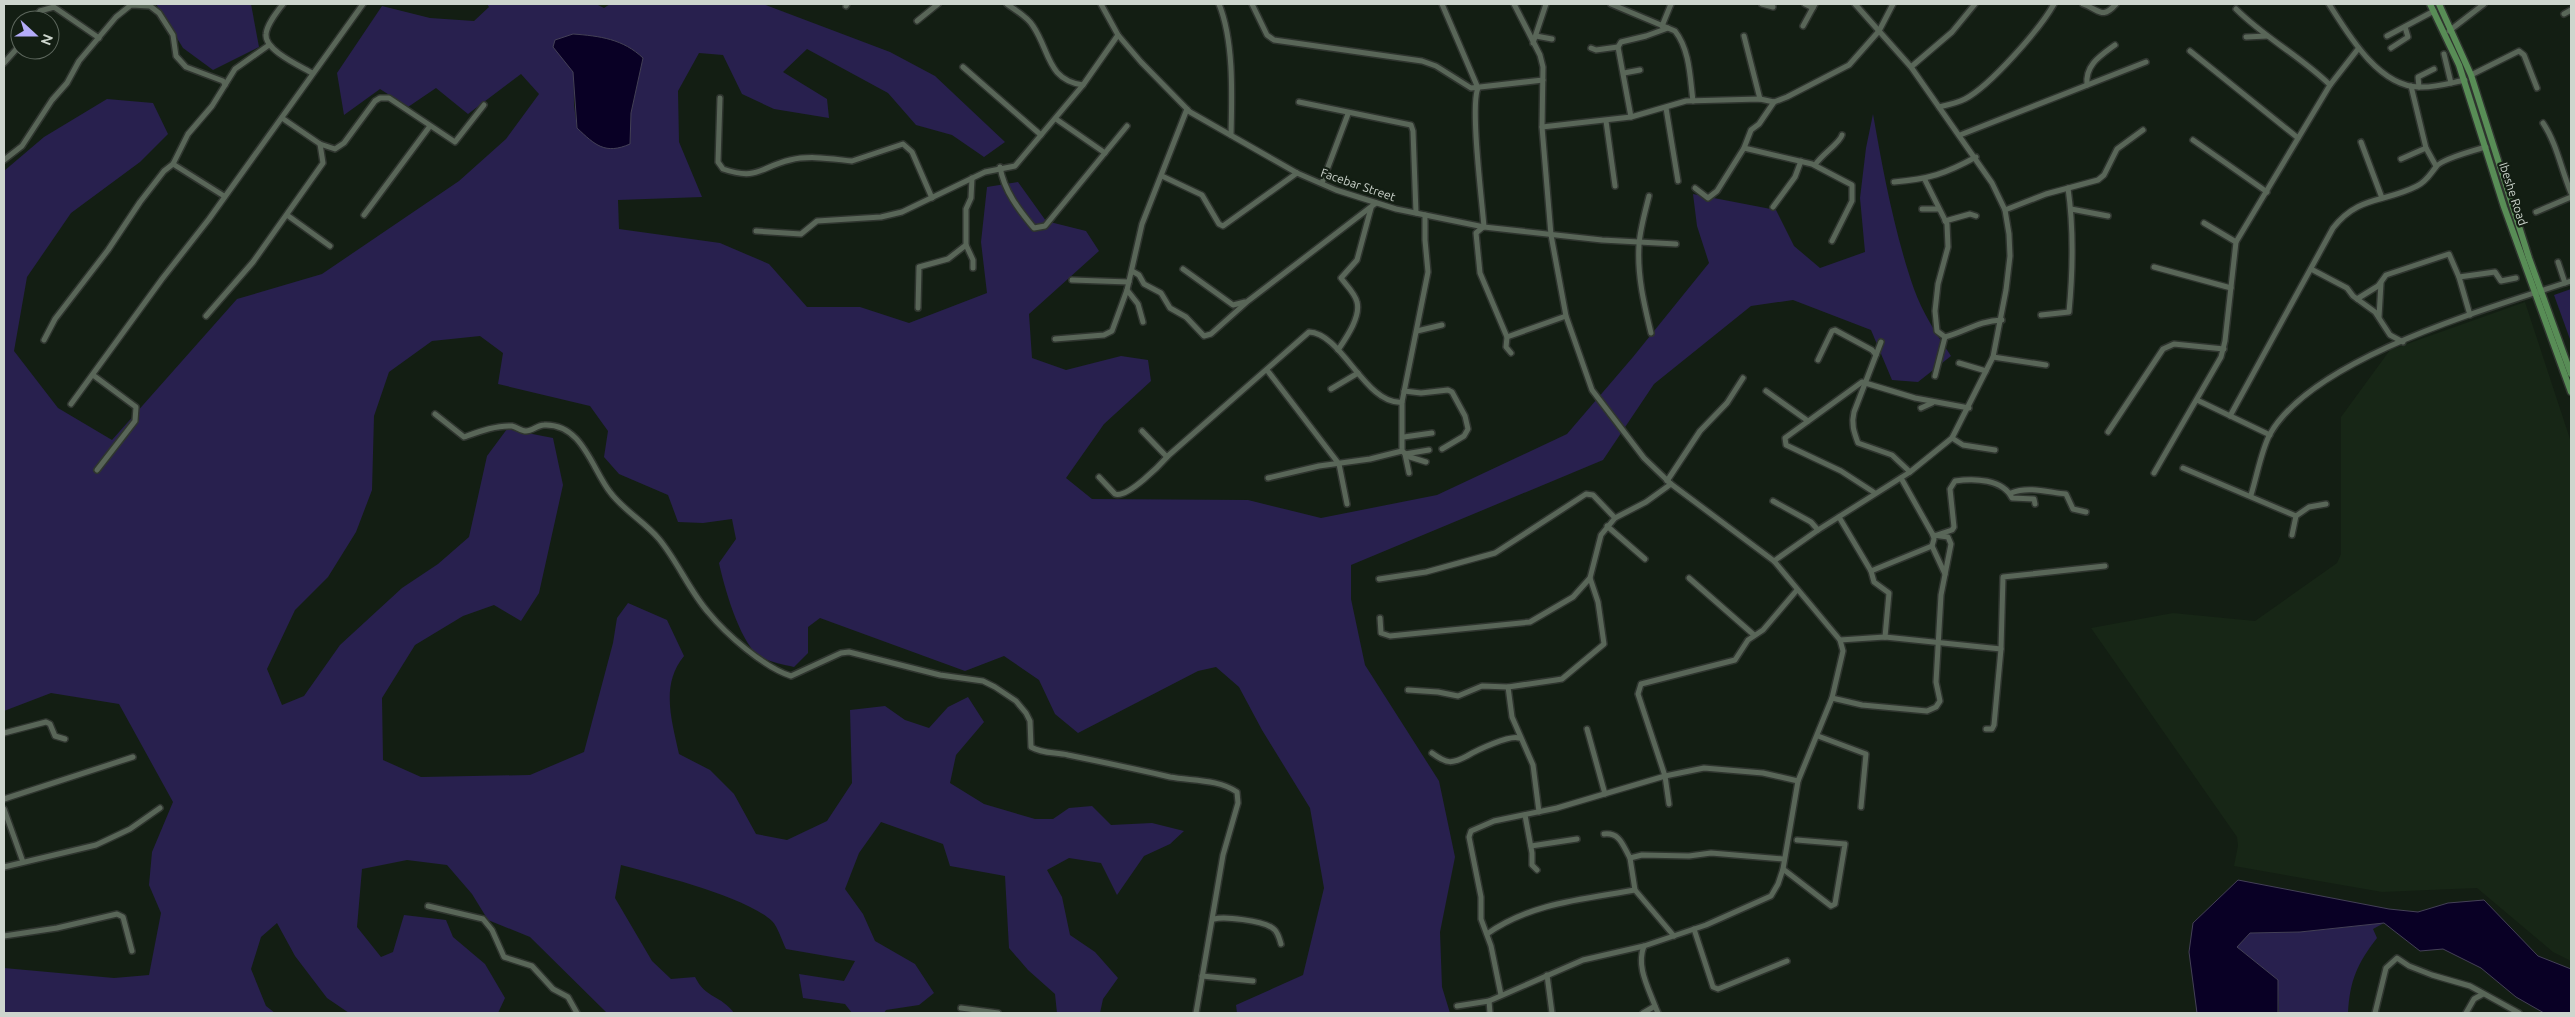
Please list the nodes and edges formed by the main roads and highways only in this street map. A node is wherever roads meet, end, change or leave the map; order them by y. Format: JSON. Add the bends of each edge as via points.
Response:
{"nodes":[{"id":1,"x":2430,"y":4,"type":"edge"},
{"id":2,"x":2439,"y":4,"type":"edge"},
{"id":3,"x":2449,"y":31,"type":"junction"},
{"id":4,"x":2538,"y":293,"type":"junction"},
{"id":5,"x":2571,"y":374,"type":"edge"},
{"id":6,"x":2571,"y":392,"type":"edge"}],
"edges":[{"from":1,"to":3,"type":"main road","name":"Ibeshe Road"},
{"from":2,"to":3,"type":"main road","name":"Ibeshe Road"},
{"from":3,"to":4,"type":"main road","name":"Ibeshe Road"},
{"from":3,"to":4,"type":"main road","name":"Ibeshe Road","via":[[2471,75]]},
{"from":4,"to":5,"type":"main road","name":"Ibeshe Road"},
{"from":4,"to":6,"type":"main road","name":"Ibeshe Road"}]}
